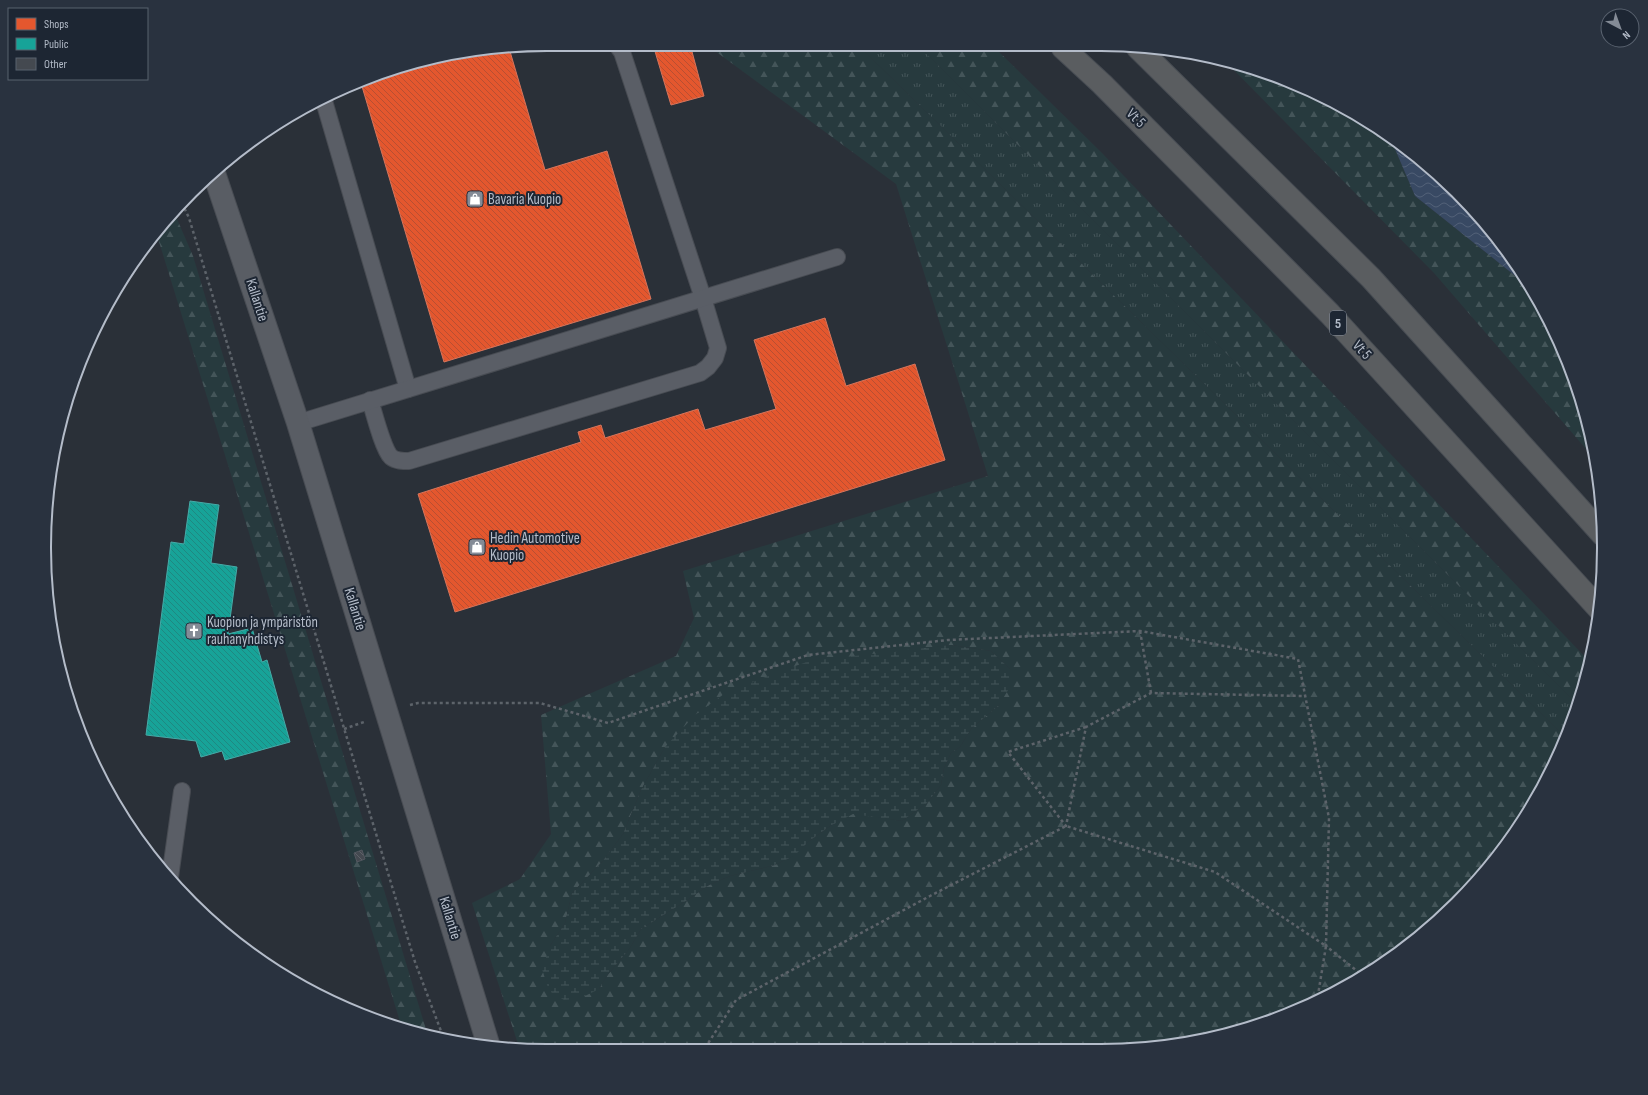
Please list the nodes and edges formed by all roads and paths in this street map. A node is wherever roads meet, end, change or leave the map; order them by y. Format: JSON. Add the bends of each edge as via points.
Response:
{"nodes":[{"id":1,"x":620,"y":51,"type":"edge"},
{"id":2,"x":1066,"y":51,"type":"edge"},
{"id":3,"x":1143,"y":53,"type":"edge"},
{"id":4,"x":325,"y":104,"type":"edge"},
{"id":5,"x":216,"y":178,"type":"edge"},
{"id":6,"x":185,"y":208,"type":"edge"},
{"id":7,"x":837,"y":256,"type":"dead end"},
{"id":8,"x":703,"y":298,"type":"junction"},
{"id":9,"x":408,"y":389,"type":"junction"},
{"id":10,"x":370,"y":400,"type":"junction"},
{"id":11,"x":298,"y":423,"type":"junction"},
{"id":12,"x":1596,"y":528,"type":"edge"},
{"id":13,"x":1594,"y":603,"type":"edge"},
{"id":14,"x":1140,"y":631,"type":"junction"},
{"id":15,"x":1151,"y":693,"type":"junction"},
{"id":16,"x":1305,"y":696,"type":"junction"},
{"id":17,"x":387,"y":713,"type":"junction"},
{"id":18,"x":1086,"y":727,"type":"junction"},
{"id":19,"x":344,"y":729,"type":"junction"},
{"id":20,"x":182,"y":792,"type":"dead end"},
{"id":21,"x":1066,"y":826,"type":"junction"},
{"id":22,"x":171,"y":871,"type":"edge"},
{"id":23,"x":1326,"y":946,"type":"junction"},
{"id":24,"x":1358,"y":972,"type":"edge"},
{"id":25,"x":1318,"y":994,"type":"edge"},
{"id":26,"x":441,"y":1032,"type":"edge"},
{"id":27,"x":487,"y":1040,"type":"edge"},
{"id":28,"x":708,"y":1044,"type":"edge"}],
"edges":[{"from":1,"to":8,"type":"lane"},
{"from":2,"to":13,"type":"highway","name":"Vt 5","number":"5","via":[[1330,314]]},
{"from":3,"to":12,"type":"highway","via":[[1371,278]]},
{"from":4,"to":9,"type":"lane"},
{"from":5,"to":11,"type":"main road","name":"Kallantie"},
{"from":6,"to":19,"type":"path"},
{"from":7,"to":8,"type":"lane"},
{"from":8,"to":9,"type":"lane"},
{"from":8,"to":10,"type":"lane","via":[[718,348],[715,358],[700,373],[409,461],[399,461],[386,450]]},
{"from":9,"to":10,"type":"lane"},
{"from":10,"to":11,"type":"lane"},
{"from":11,"to":17,"type":"main road","name":"Kallantie"},
{"from":14,"to":15,"type":"path"},
{"from":14,"to":16,"type":"path","via":[[1298,659]]},
{"from":14,"to":17,"type":"path","via":[[948,640],[808,655],[608,723],[540,703],[418,702]]},
{"from":15,"to":16,"type":"path"},
{"from":15,"to":18,"type":"path"},
{"from":16,"to":23,"type":"path","via":[[1329,818]]},
{"from":17,"to":19,"type":"path"},
{"from":17,"to":27,"type":"main road","name":"Kallantie"},
{"from":18,"to":21,"type":"path"},
{"from":18,"to":21,"type":"path","via":[[1008,752]]},
{"from":19,"to":26,"type":"path","via":[[414,962]]},
{"from":20,"to":22,"type":"lane"},
{"from":21,"to":23,"type":"path","via":[[1215,872]]},
{"from":21,"to":28,"type":"path","via":[[736,1000]]},
{"from":23,"to":24,"type":"path"},
{"from":23,"to":25,"type":"path"}]}
